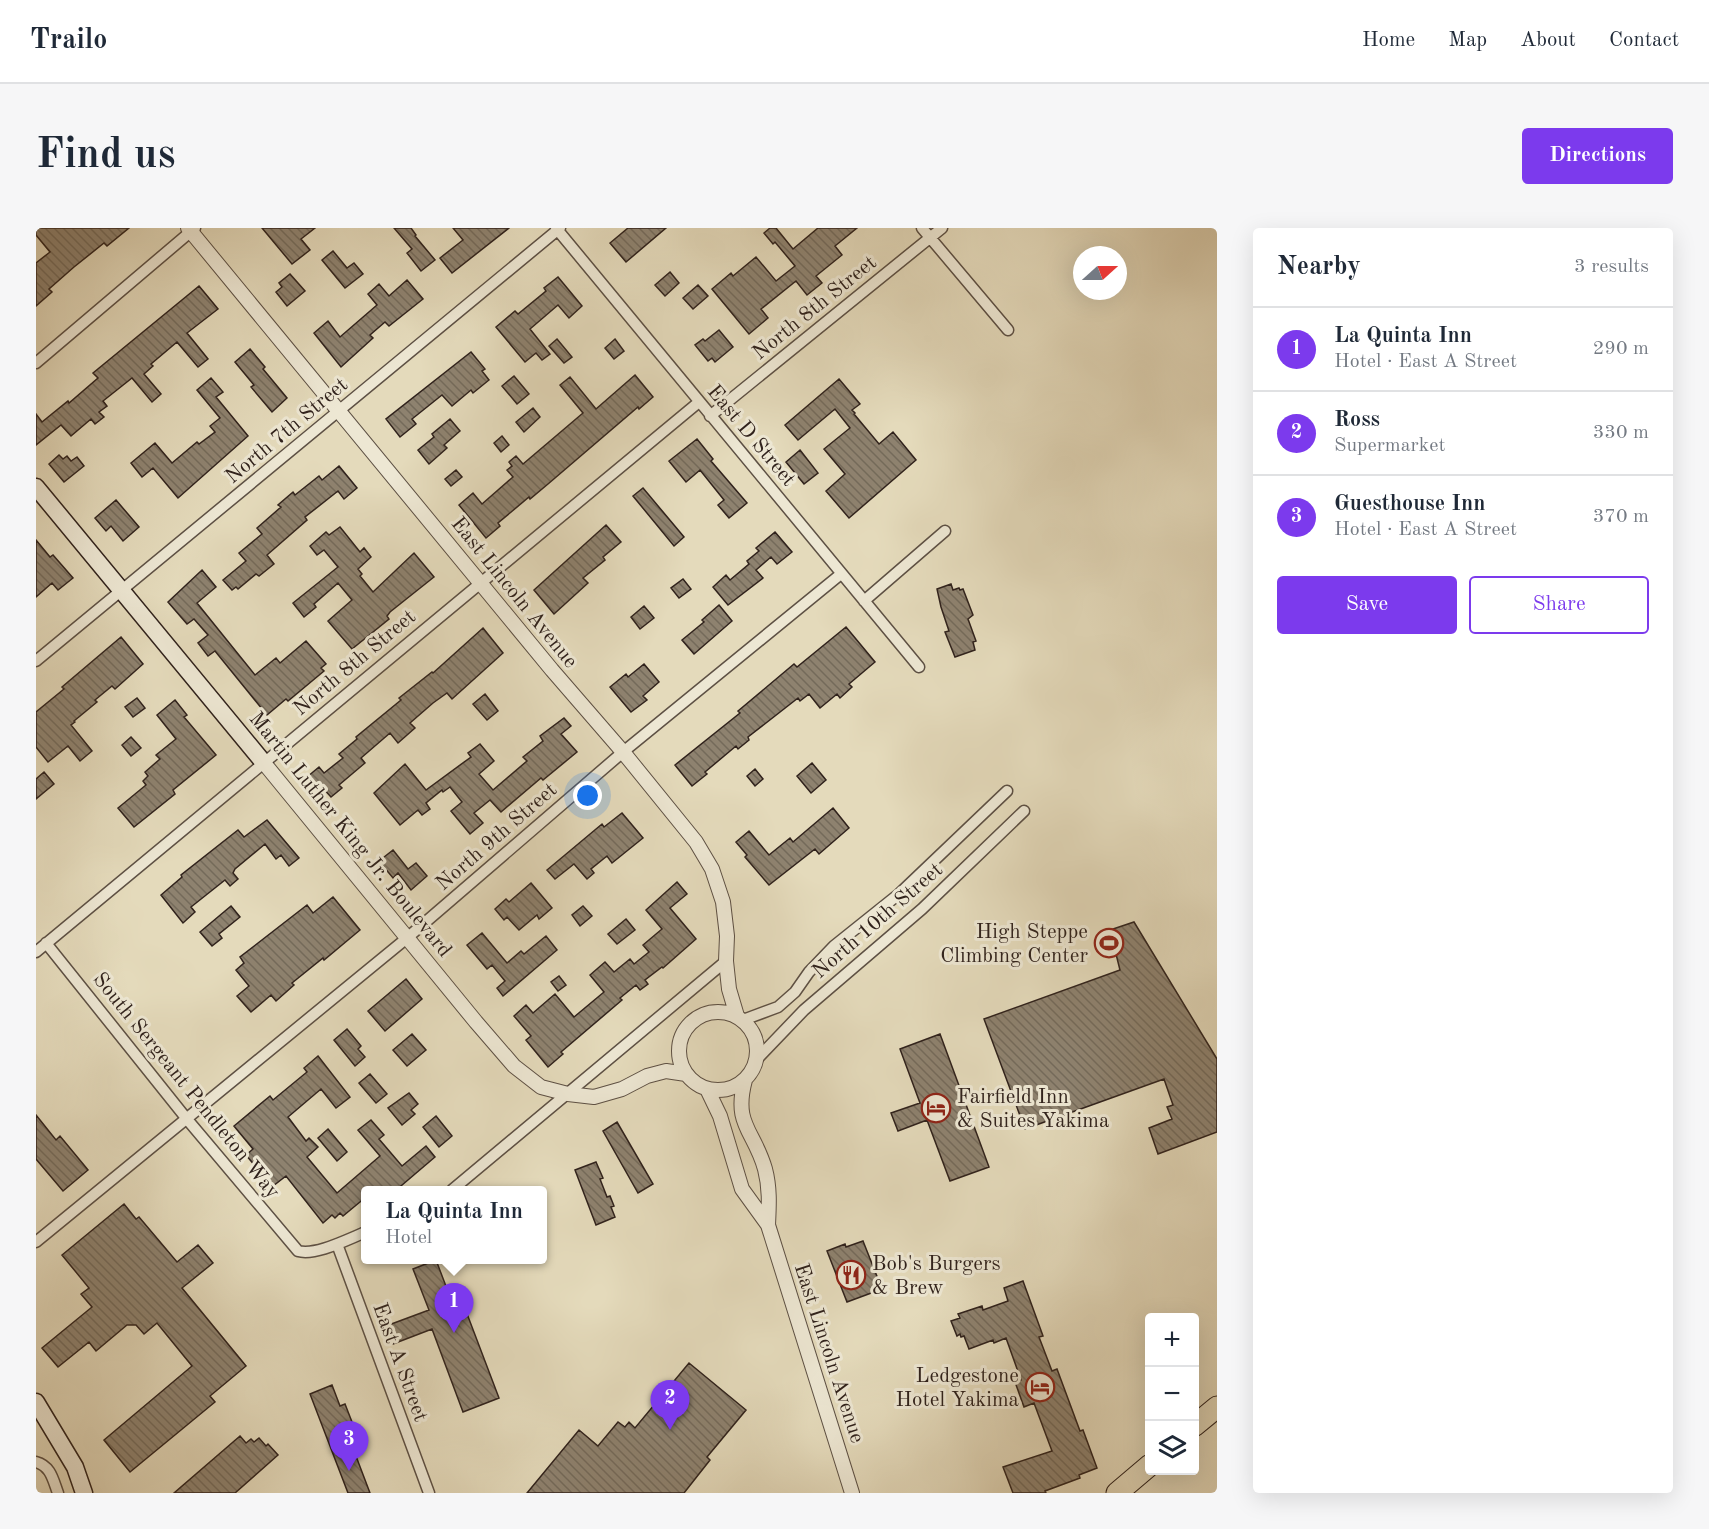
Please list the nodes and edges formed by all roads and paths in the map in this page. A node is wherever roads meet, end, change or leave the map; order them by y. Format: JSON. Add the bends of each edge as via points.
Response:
{"nodes":[{"id":1,"x":922,"y":228,"type":"edge"},
{"id":2,"x":942,"y":228,"type":"edge"},
{"id":3,"x":192,"y":229,"type":"edge"},
{"id":4,"x":558,"y":229,"type":"edge"},
{"id":5,"x":930,"y":238,"type":"junction"},
{"id":6,"x":1008,"y":330,"type":"dead end"},
{"id":7,"x":36,"y":363,"type":"edge"},
{"id":8,"x":699,"y":402,"type":"junction"},
{"id":9,"x":339,"y":411,"type":"junction"},
{"id":10,"x":710,"y":416,"type":"junction"},
{"id":11,"x":36,"y":487,"type":"edge"},
{"id":12,"x":945,"y":531,"type":"dead end"},
{"id":13,"x":841,"y":574,"type":"junction"},
{"id":14,"x":480,"y":582,"type":"junction"},
{"id":15,"x":121,"y":592,"type":"junction"},
{"id":16,"x":864,"y":601,"type":"junction"},
{"id":17,"x":36,"y":661,"type":"edge"},
{"id":18,"x":919,"y":667,"type":"dead end"},
{"id":19,"x":623,"y":752,"type":"junction"},
{"id":20,"x":264,"y":763,"type":"junction"},
{"id":21,"x":1007,"y":790,"type":"dead end"},
{"id":22,"x":1024,"y":811,"type":"dead end"},
{"id":23,"x":407,"y":938,"type":"junction"},
{"id":24,"x":46,"y":943,"type":"junction"},
{"id":25,"x":36,"y":952,"type":"edge"},
{"id":26,"x":726,"y":961,"type":"junction"},
{"id":27,"x":740,"y":1018,"type":"junction"},
{"id":28,"x":757,"y":1059,"type":"junction"},
{"id":29,"x":686,"y":1074,"type":"junction"},
{"id":30,"x":745,"y":1080,"type":"junction"},
{"id":31,"x":707,"y":1089,"type":"junction"},
{"id":32,"x":568,"y":1094,"type":"junction"},
{"id":33,"x":186,"y":1118,"type":"junction"},
{"id":34,"x":458,"y":1186,"type":"edge"},
{"id":35,"x":768,"y":1225,"type":"junction"},
{"id":36,"x":361,"y":1234,"type":"edge"},
{"id":37,"x":36,"y":1242,"type":"edge"},
{"id":38,"x":337,"y":1244,"type":"junction"},
{"id":39,"x":36,"y":1402,"type":"edge"},
{"id":40,"x":1217,"y":1407,"type":"edge"},
{"id":41,"x":1199,"y":1422,"type":"edge"},
{"id":42,"x":36,"y":1462,"type":"edge"},
{"id":43,"x":1145,"y":1468,"type":"edge"},
{"id":44,"x":58,"y":1493,"type":"edge"},
{"id":45,"x":84,"y":1493,"type":"edge"},
{"id":46,"x":429,"y":1493,"type":"edge"},
{"id":47,"x":852,"y":1493,"type":"edge"},
{"id":48,"x":1117,"y":1493,"type":"edge"}],
"edges":[{"from":1,"to":5,"type":"street"},
{"from":2,"to":5,"type":"street","name":"North 8th Street"},
{"from":3,"to":7,"type":"street"},
{"from":3,"to":9,"type":"street","name":"East Lincoln Avenue"},
{"from":4,"to":8,"type":"street","name":"East D Street"},
{"from":4,"to":9,"type":"street","name":"North 7th Street"},
{"from":5,"to":6,"type":"street"},
{"from":5,"to":10,"type":"street","name":"North 8th Street"},
{"from":8,"to":10,"type":"street","name":"East D Street"},
{"from":8,"to":14,"type":"street","name":"North 8th Street"},
{"from":9,"to":14,"type":"street","name":"East Lincoln Avenue"},
{"from":9,"to":15,"type":"street","name":"North 7th Street"},
{"from":10,"to":13,"type":"street","name":"East D Street"},
{"from":11,"to":15,"type":"main road","name":"Martin Luther King Jr. Boulevard"},
{"from":12,"to":16,"type":"street"},
{"from":13,"to":16,"type":"street","name":"East D Street"},
{"from":13,"to":19,"type":"street","name":"North 9th Street"},
{"from":14,"to":19,"type":"street","name":"East Lincoln Avenue"},
{"from":14,"to":20,"type":"street","name":"North 8th Street"},
{"from":15,"to":17,"type":"street","name":"North 7th Street"},
{"from":15,"to":20,"type":"main road","name":"Martin Luther King Jr. Boulevard"},
{"from":16,"to":18,"type":"street","name":"East D Street"},
{"from":19,"to":23,"type":"street","name":"North 9th Street"},
{"from":19,"to":26,"type":"street","name":"East Lincoln Avenue","via":[[696,842],[712,869],[723,902]]},
{"from":20,"to":23,"type":"street","name":"Martin Luther King Jr. Boulevard"},
{"from":20,"to":24,"type":"street","name":"North 8th Street"},
{"from":21,"to":27,"type":"street","name":"North 10th Street","via":[[899,894],[834,946],[778,1007]]},
{"from":22,"to":28,"type":"street","name":"North 10th Street","via":[[922,909],[804,1010]]},
{"from":23,"to":32,"type":"street","name":"Martin Luther King Jr. Boulevard","via":[[514,1066],[541,1087]]},
{"from":23,"to":33,"type":"street","name":"North 9th Street"},
{"from":24,"to":25,"type":"street","name":"North 8th Street"},
{"from":24,"to":33,"type":"street","name":"South Sergeant Pendleton Way"},
{"from":26,"to":27,"type":"street","name":"East Lincoln Avenue","via":[[729,989]]},
{"from":26,"to":32,"type":"street"},
{"from":27,"to":28,"type":"street","via":[[755,1037]]},
{"from":27,"to":29,"type":"street","via":[[711,1012],[688,1024],[678,1049]]},
{"from":28,"to":30,"type":"street"},
{"from":29,"to":31,"type":"street"},
{"from":29,"to":32,"type":"street","name":"Martin Luther King Jr. Boulevard","via":[[666,1071],[594,1097]]},
{"from":30,"to":31,"type":"street","via":[[734,1087]]},
{"from":30,"to":35,"type":"street","name":"East Lincoln Avenue","via":[[740,1096],[742,1119],[765,1167],[770,1193]]},
{"from":31,"to":35,"type":"street","name":"East Lincoln Avenue","via":[[720,1116],[742,1189]]},
{"from":32,"to":34,"type":"street"},
{"from":33,"to":37,"type":"street","name":"North 9th Street"},
{"from":33,"to":38,"type":"street","name":"South Sergeant Pendleton Way","via":[[298,1251],[306,1254]]},
{"from":35,"to":47,"type":"street","name":"East Lincoln Avenue"},
{"from":36,"to":38,"type":"street"},
{"from":38,"to":46,"type":"street","name":"East A Street"},
{"from":39,"to":45,"type":"main road","via":[[75,1467]]},
{"from":40,"to":41,"type":"highway"},
{"from":42,"to":44,"type":"street","via":[[49,1471]]},
{"from":43,"to":48,"type":"highway"}]}
